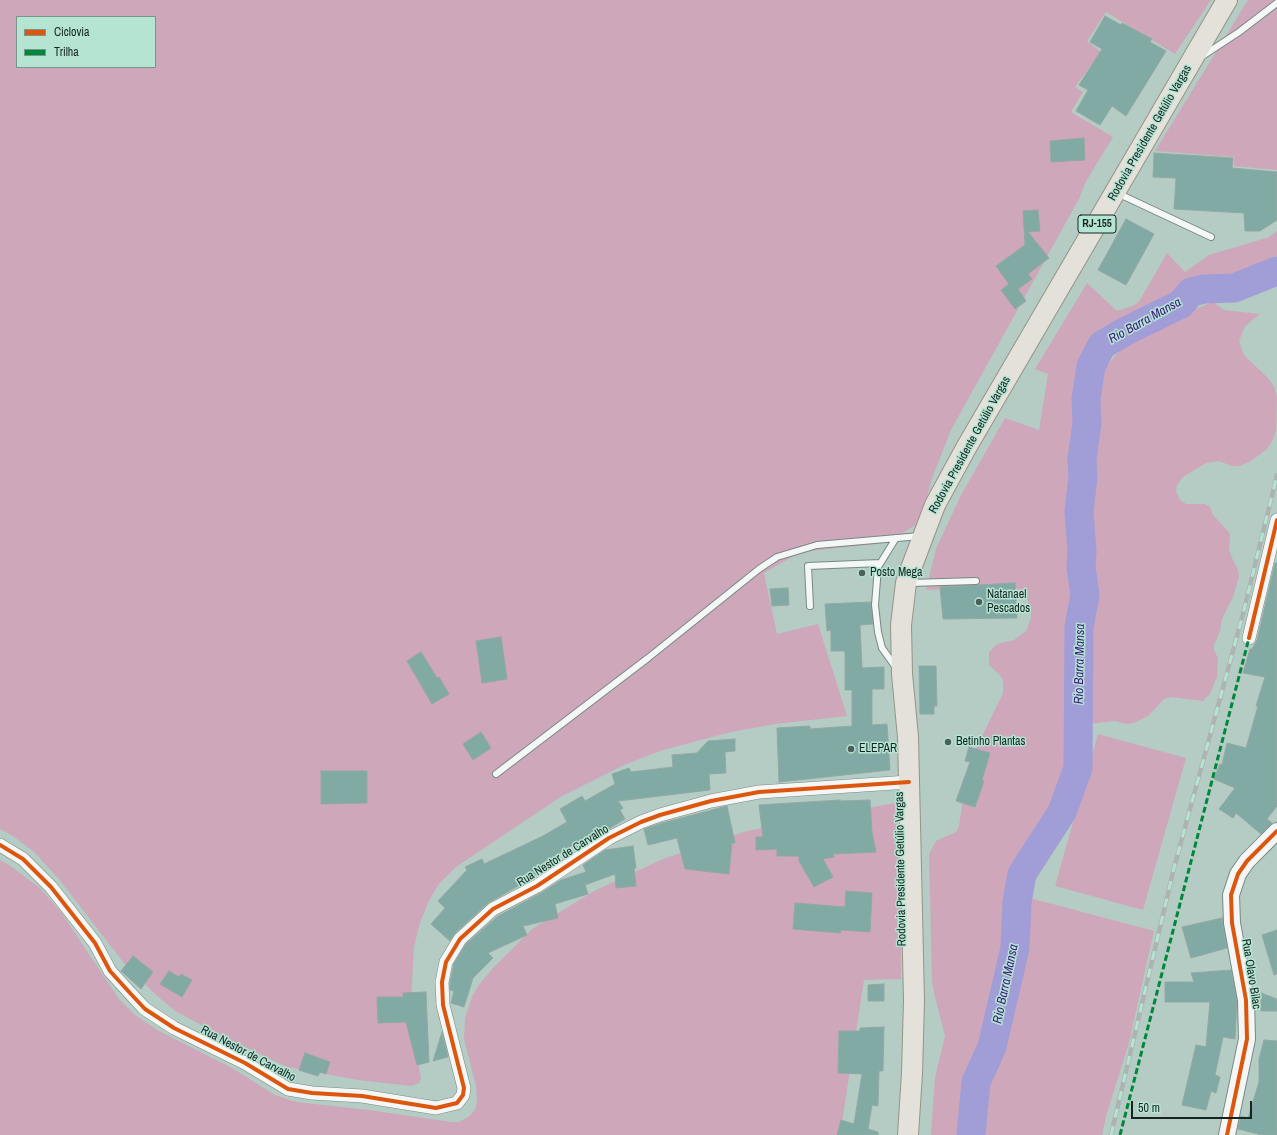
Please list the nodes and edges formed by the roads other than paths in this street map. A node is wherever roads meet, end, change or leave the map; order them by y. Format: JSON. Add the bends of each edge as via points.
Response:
{"nodes":[{"id":1,"x":1227,"y":0,"type":"edge"},
{"id":2,"x":1277,"y":3,"type":"edge"},
{"id":3,"x":1190,"y":64,"type":"junction"},
{"id":4,"x":1115,"y":192,"type":"junction"},
{"id":5,"x":1211,"y":237,"type":"dead end"},
{"id":6,"x":1277,"y":520,"type":"edge"},
{"id":7,"x":923,"y":535,"type":"junction"},
{"id":8,"x":896,"y":538,"type":"junction"},
{"id":9,"x":880,"y":563,"type":"junction"},
{"id":10,"x":976,"y":581,"type":"dead end"},
{"id":11,"x":906,"y":583,"type":"junction"},
{"id":12,"x":810,"y":606,"type":"dead end"},
{"id":13,"x":1249,"y":638,"type":"dead end"},
{"id":14,"x":902,"y":674,"type":"junction"},
{"id":15,"x":496,"y":774,"type":"dead end"},
{"id":16,"x":909,"y":782,"type":"junction"},
{"id":17,"x":1277,"y":831,"type":"edge"},
{"id":18,"x":0,"y":845,"type":"edge"},
{"id":19,"x":908,"y":1135,"type":"edge"},
{"id":20,"x":1227,"y":1135,"type":"edge"}],
"edges":[{"from":1,"to":3,"type":"main road","name":"Rodovia Presidente Getúlio Vargas","number":"RJ-155"},
{"from":2,"to":3,"type":"lane","via":[[1240,32]]},
{"from":3,"to":4,"type":"main road","name":"Rodovia Presidente Getúlio Vargas","number":"RJ-155"},
{"from":4,"to":5,"type":"lane"},
{"from":4,"to":7,"type":"main road","name":"Rodovia Presidente Getúlio Vargas","number":"RJ-155","via":[[966,448],[935,505]]},
{"from":6,"to":13,"type":"street"},
{"from":7,"to":8,"type":"lane"},
{"from":7,"to":11,"type":"main road","name":"Rodovia Presidente Getúlio Vargas","number":"RJ-155"},
{"from":8,"to":9,"type":"lane"},
{"from":8,"to":15,"type":"lane","via":[[817,545],[777,558],[759,569]]},
{"from":9,"to":12,"type":"lane","via":[[808,566]]},
{"from":9,"to":14,"type":"lane","via":[[876,577],[875,605],[878,632],[885,655]]},
{"from":10,"to":11,"type":"lane"},
{"from":11,"to":14,"type":"main road","name":"Rodovia Presidente Getúlio Vargas","number":"RJ-155","via":[[902,625]]},
{"from":14,"to":16,"type":"main road","name":"Rodovia Presidente Getúlio Vargas","number":"RJ-155"},
{"from":16,"to":18,"type":"street","name":"Rua Nestor de Carvalho","via":[[759,792],[711,801],[660,815],[609,838],[537,886],[493,909],[460,939],[446,962],[442,982],[444,1005],[464,1088],[457,1103],[436,1108],[362,1096],[312,1094],[288,1089],[245,1063],[174,1028],[146,1009],[110,971],[94,943],[51,887],[24,859]]},
{"from":16,"to":19,"type":"main road","name":"Rodovia Presidente Getúlio Vargas","number":"RJ-155","via":[[914,1000]]},
{"from":17,"to":20,"type":"street","name":"Rua Olavo Bilac","via":[[1238,874],[1231,895],[1232,923],[1246,1000],[1247,1039]]}]}
